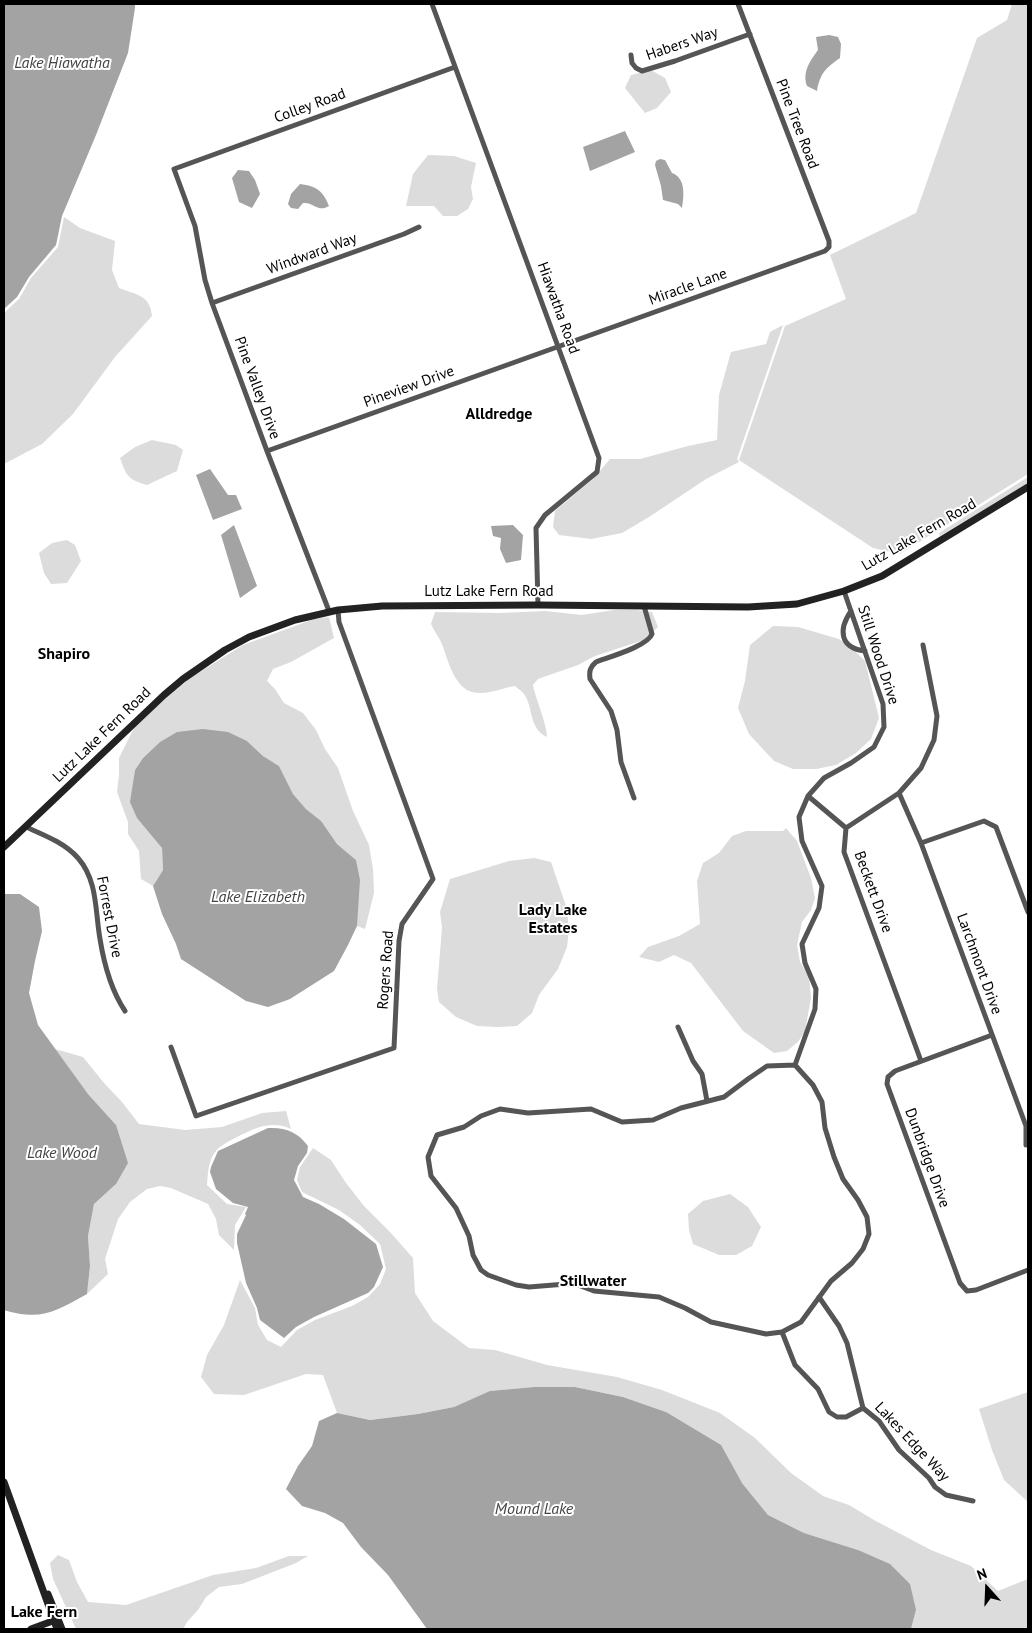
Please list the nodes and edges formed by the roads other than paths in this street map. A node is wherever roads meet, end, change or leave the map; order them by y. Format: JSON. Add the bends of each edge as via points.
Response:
{"nodes":[{"id":1,"x":432,"y":4,"type":"edge"},
{"id":2,"x":738,"y":4,"type":"edge"},
{"id":3,"x":750,"y":34,"type":"junction"},
{"id":4,"x":631,"y":55,"type":"dead end"},
{"id":5,"x":455,"y":67,"type":"junction"},
{"id":6,"x":174,"y":169,"type":"joint"},
{"id":7,"x":419,"y":227,"type":"dead end"},
{"id":8,"x":825,"y":251,"type":"joint"},
{"id":9,"x":212,"y":303,"type":"junction"},
{"id":10,"x":559,"y":347,"type":"junction"},
{"id":11,"x":267,"y":451,"type":"junction"},
{"id":12,"x":1028,"y":487,"type":"edge"},
{"id":13,"x":844,"y":591,"type":"junction"},
{"id":14,"x":538,"y":605,"type":"junction"},
{"id":15,"x":644,"y":606,"type":"junction"},
{"id":16,"x":338,"y":610,"type":"junction"},
{"id":17,"x":328,"y":611,"type":"junction"},
{"id":18,"x":851,"y":611,"type":"junction"},
{"id":19,"x":923,"y":645,"type":"dead end"},
{"id":20,"x":865,"y":651,"type":"junction"},
{"id":21,"x":899,"y":793,"type":"junction"},
{"id":22,"x":808,"y":796,"type":"junction"},
{"id":23,"x":634,"y":798,"type":"dead end"},
{"id":24,"x":26,"y":827,"type":"junction"},
{"id":25,"x":846,"y":828,"type":"junction"},
{"id":26,"x":921,"y":843,"type":"junction"},
{"id":27,"x":4,"y":847,"type":"edge"},
{"id":28,"x":1028,"y":912,"type":"edge"},
{"id":29,"x":125,"y":1011,"type":"dead end"},
{"id":30,"x":678,"y":1027,"type":"dead end"},
{"id":31,"x":992,"y":1035,"type":"junction"},
{"id":32,"x":171,"y":1047,"type":"dead end"},
{"id":33,"x":922,"y":1061,"type":"junction"},
{"id":34,"x":795,"y":1065,"type":"junction"},
{"id":35,"x":707,"y":1101,"type":"junction"},
{"id":36,"x":1026,"y":1145,"type":"dead end"},
{"id":37,"x":1028,"y":1270,"type":"edge"},
{"id":38,"x":819,"y":1297,"type":"junction"},
{"id":39,"x":782,"y":1332,"type":"junction"},
{"id":40,"x":863,"y":1408,"type":"junction"},
{"id":41,"x":4,"y":1482,"type":"edge"},
{"id":42,"x":973,"y":1501,"type":"dead end"},
{"id":43,"x":56,"y":1620,"type":"junction"},
{"id":44,"x":31,"y":1629,"type":"edge"},
{"id":45,"x":57,"y":1629,"type":"edge"},
{"id":46,"x":62,"y":1629,"type":"edge"}],
"edges":[{"from":1,"to":5,"type":"street","name":"Hiawatha Road"},
{"from":2,"to":3,"type":"street","name":"Pine Tree Road"},
{"from":3,"to":4,"type":"street","name":"Habers Way","via":[[642,71],[632,63]]},
{"from":3,"to":8,"type":"street","name":"Pine Tree Road","via":[[830,241]]},
{"from":5,"to":6,"type":"street","name":"Colley Road"},
{"from":5,"to":10,"type":"street","name":"Hiawatha Road"},
{"from":6,"to":9,"type":"street","name":"Pine Valley Drive","via":[[196,226]]},
{"from":7,"to":9,"type":"street","name":"Windward Way"},
{"from":8,"to":10,"type":"street","name":"Miracle Lane"},
{"from":9,"to":11,"type":"street","name":"Pine Valley Drive"},
{"from":10,"to":11,"type":"street","name":"Pineview Drive"},
{"from":10,"to":14,"type":"street","name":"Hiawatha Road","via":[[599,458],[596,472],[545,515],[536,528]]},
{"from":11,"to":17,"type":"street","name":"Pine Valley Drive"},
{"from":12,"to":13,"type":"main road","name":"Lutz Lake Fern Road","via":[[882,576]]},
{"from":13,"to":15,"type":"main road","name":"Lutz Lake Fern Road","via":[[797,604],[773,606]]},
{"from":13,"to":18,"type":"street","name":"Still Wood Drive"},
{"from":14,"to":15,"type":"main road","name":"Lutz Lake Fern Road"},
{"from":14,"to":16,"type":"main road","name":"Lutz Lake Fern Road","via":[[382,606]]},
{"from":15,"to":23,"type":"street","via":[[651,638],[596,662],[589,674],[611,711],[621,762]]},
{"from":16,"to":17,"type":"main road","name":"Lutz Lake Fern Road"},
{"from":16,"to":32,"type":"street","name":"Rogers Road","via":[[339,622],[433,879],[402,924],[394,1048],[196,1116]]},
{"from":17,"to":24,"type":"main road","name":"Lutz Lake Fern Road","via":[[248,637],[183,679]]},
{"from":18,"to":20,"type":"street","name":"Still Wood Drive"},
{"from":18,"to":20,"type":"street","via":[[843,626],[844,639],[849,646]]},
{"from":19,"to":21,"type":"street","via":[[937,716],[934,740],[921,768]]},
{"from":20,"to":22,"type":"street","name":"Still Wood Drive","via":[[883,704],[884,727],[874,746],[824,778]]},
{"from":21,"to":25,"type":"street"},
{"from":21,"to":26,"type":"street","name":"Larchmont Drive"},
{"from":22,"to":25,"type":"street"},
{"from":22,"to":34,"type":"street","name":"Still Wood Drive","via":[[799,817],[802,842],[822,886],[819,908],[802,944],[804,963],[816,989],[815,1009]]},
{"from":24,"to":27,"type":"main road","name":"Lutz Lake Fern Road"},
{"from":24,"to":29,"type":"street","name":"Forrest Drive","via":[[69,850],[88,873],[106,966],[112,988]]},
{"from":25,"to":33,"type":"street","name":"Beckett Drive","via":[[844,852]]},
{"from":26,"to":28,"type":"street","via":[[984,821],[996,827]]},
{"from":26,"to":31,"type":"street","name":"Larchmont Drive"},
{"from":30,"to":35,"type":"street","via":[[702,1074]]},
{"from":31,"to":33,"type":"street","name":"Dunbridge Drive"},
{"from":31,"to":36,"type":"street","name":"Larchmont Drive","via":[[1026,1126]]},
{"from":33,"to":37,"type":"street","name":"Dunbridge Drive","via":[[892,1073],[886,1084],[960,1283],[967,1291],[976,1290]]},
{"from":34,"to":35,"type":"street","via":[[768,1066],[724,1097]]},
{"from":34,"to":38,"type":"street","via":[[813,1084],[822,1102],[825,1128],[834,1157],[843,1179],[867,1217],[869,1234],[852,1263],[831,1281]]},
{"from":35,"to":39,"type":"street","via":[[640,1122],[622,1122],[591,1109],[528,1113],[500,1109],[464,1127],[437,1135],[428,1157],[431,1176],[456,1208],[469,1236],[473,1255],[481,1270],[488,1275],[520,1286],[566,1284],[594,1291],[658,1297],[711,1322],[758,1332]]},
{"from":38,"to":39,"type":"street","via":[[801,1322]]},
{"from":38,"to":40,"type":"street","via":[[840,1326],[847,1343]]},
{"from":39,"to":40,"type":"street","via":[[795,1365],[818,1389],[829,1412],[837,1417],[846,1417]]},
{"from":40,"to":42,"type":"street","name":"Lakes Edge Way","via":[[879,1421],[899,1450],[935,1487],[946,1495]]},
{"from":41,"to":43,"type":"main road"},
{"from":43,"to":44,"type":"main road"},
{"from":43,"to":45,"type":"main road"},
{"from":43,"to":46,"type":"main road"}]}
